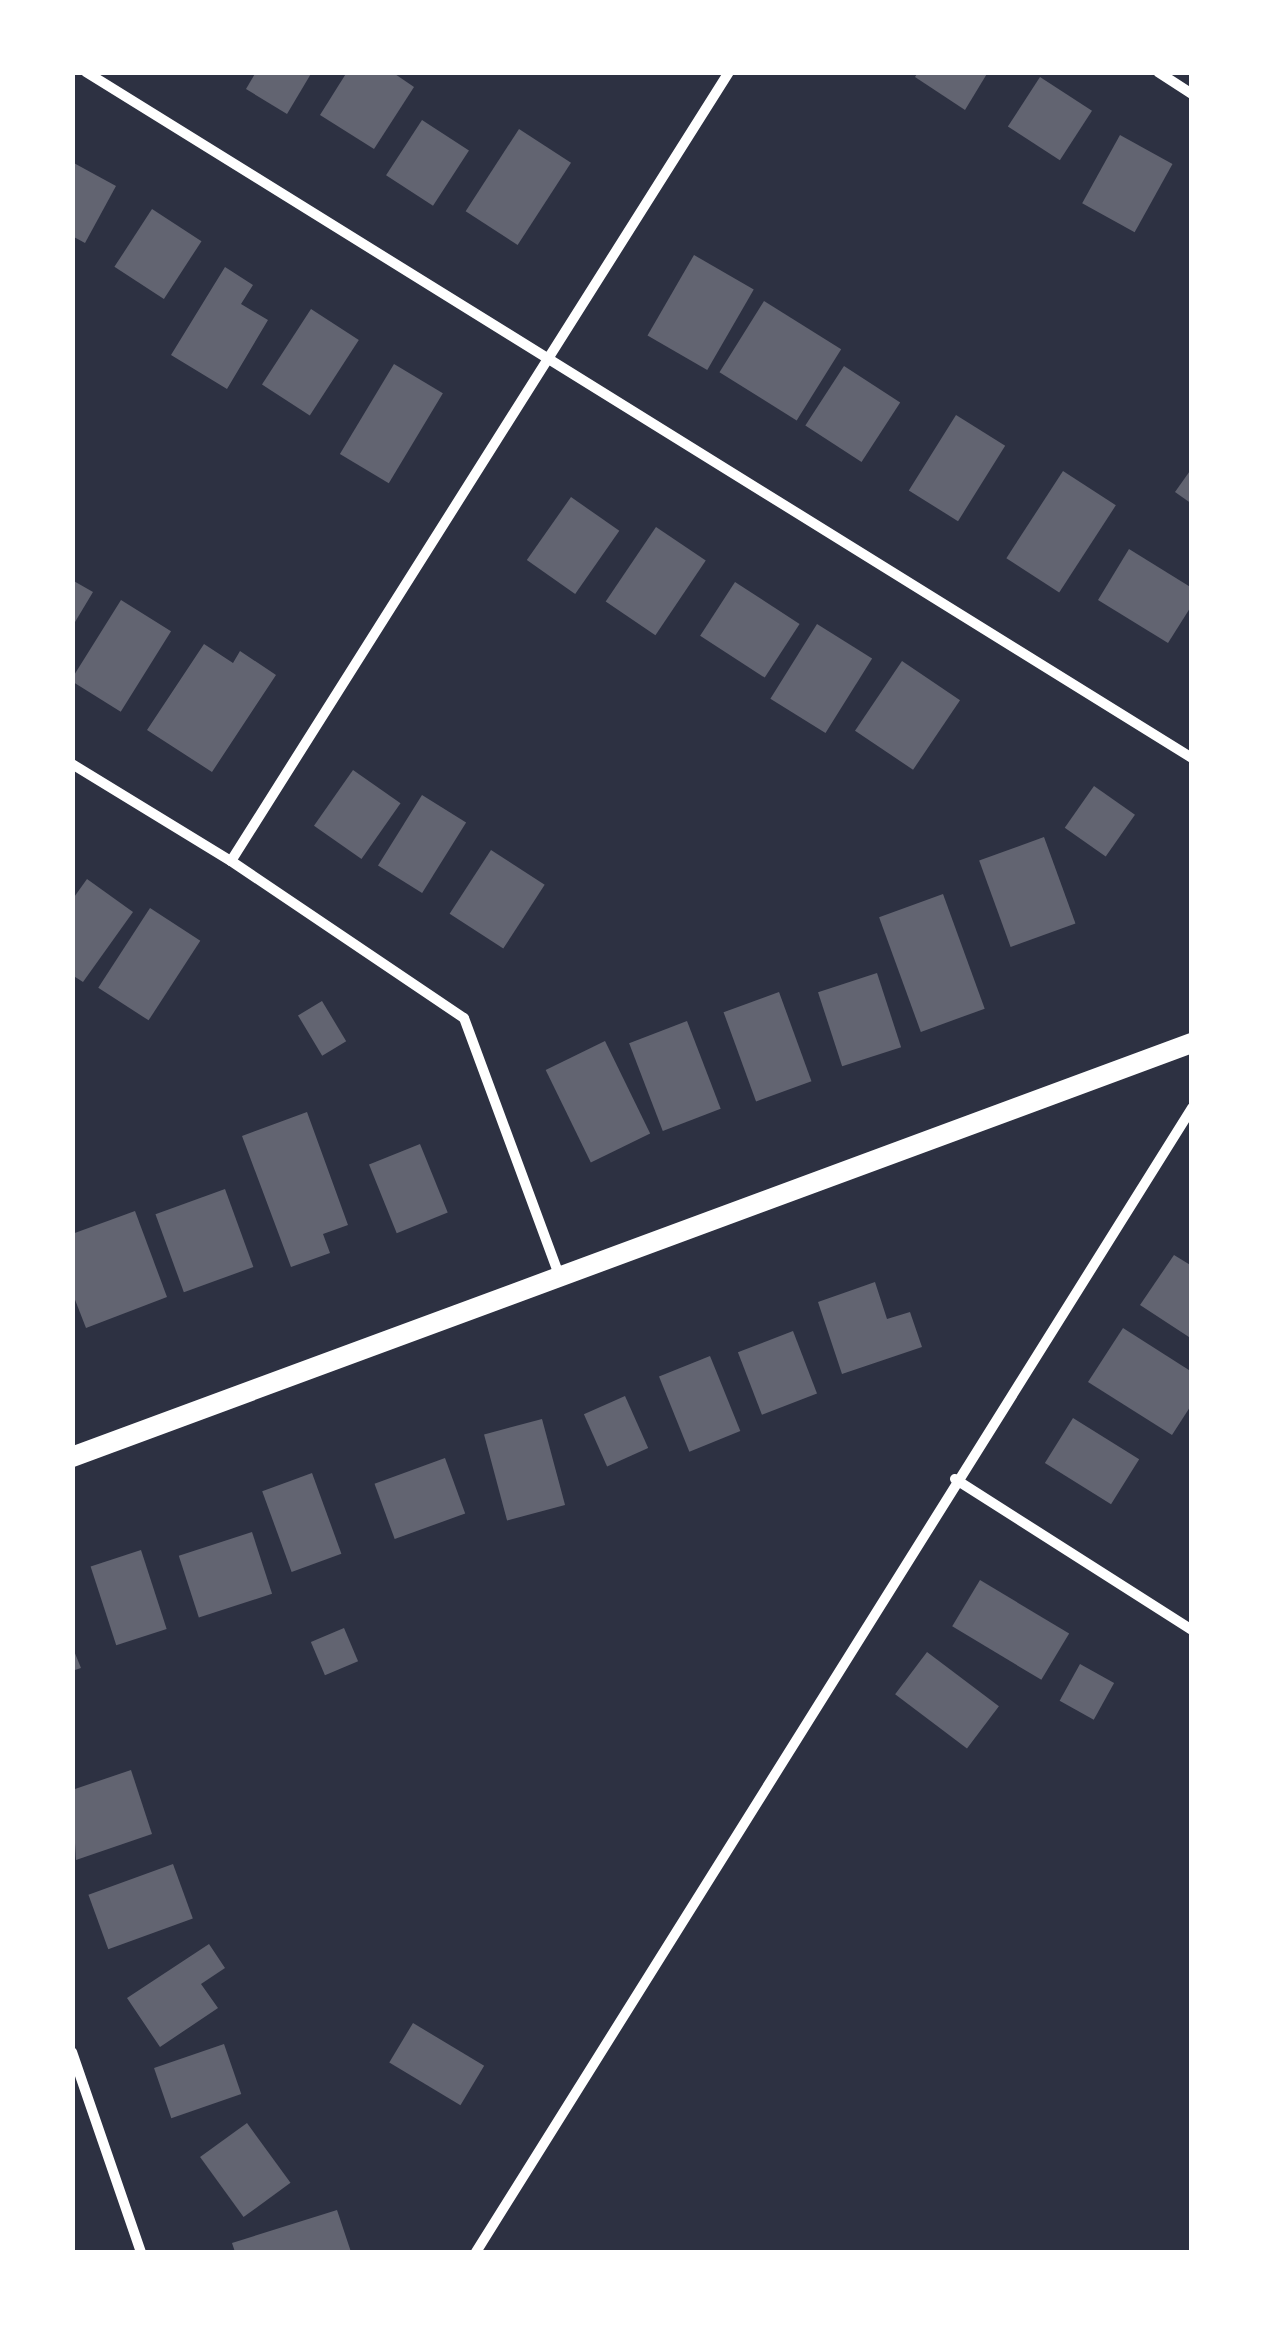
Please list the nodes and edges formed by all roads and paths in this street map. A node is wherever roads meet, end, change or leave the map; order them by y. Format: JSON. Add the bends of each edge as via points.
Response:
{"nodes":[{"id":1,"x":86,"y":72,"type":"edge"},
{"id":2,"x":729,"y":72,"type":"edge"},
{"id":3,"x":1158,"y":72,"type":"edge"},
{"id":4,"x":1192,"y":94,"type":"edge"},
{"id":5,"x":546,"y":359,"type":"junction"},
{"id":6,"x":1192,"y":758,"type":"edge"},
{"id":7,"x":72,"y":764,"type":"edge"},
{"id":8,"x":231,"y":861,"type":"junction"},
{"id":9,"x":1192,"y":1042,"type":"edge"},
{"id":10,"x":1192,"y":1108,"type":"edge"},
{"id":11,"x":558,"y":1275,"type":"junction"},
{"id":12,"x":72,"y":1456,"type":"edge"},
{"id":13,"x":955,"y":1479,"type":"junction"},
{"id":14,"x":1192,"y":1630,"type":"edge"},
{"id":15,"x":72,"y":2052,"type":"edge"},
{"id":16,"x":141,"y":2252,"type":"edge"},
{"id":17,"x":476,"y":2252,"type":"edge"}],
"edges":[{"from":1,"to":5,"type":"street"},
{"from":2,"to":5,"type":"street"},
{"from":3,"to":4,"type":"street"},
{"from":5,"to":6,"type":"street"},
{"from":5,"to":8,"type":"street"},
{"from":7,"to":8,"type":"street"},
{"from":8,"to":11,"type":"street","via":[[464,1018]]},
{"from":9,"to":11,"type":"main road"},
{"from":10,"to":13,"type":"street"},
{"from":11,"to":12,"type":"main road"},
{"from":13,"to":14,"type":"street"},
{"from":13,"to":17,"type":"street"},
{"from":15,"to":16,"type":"street"}]}
